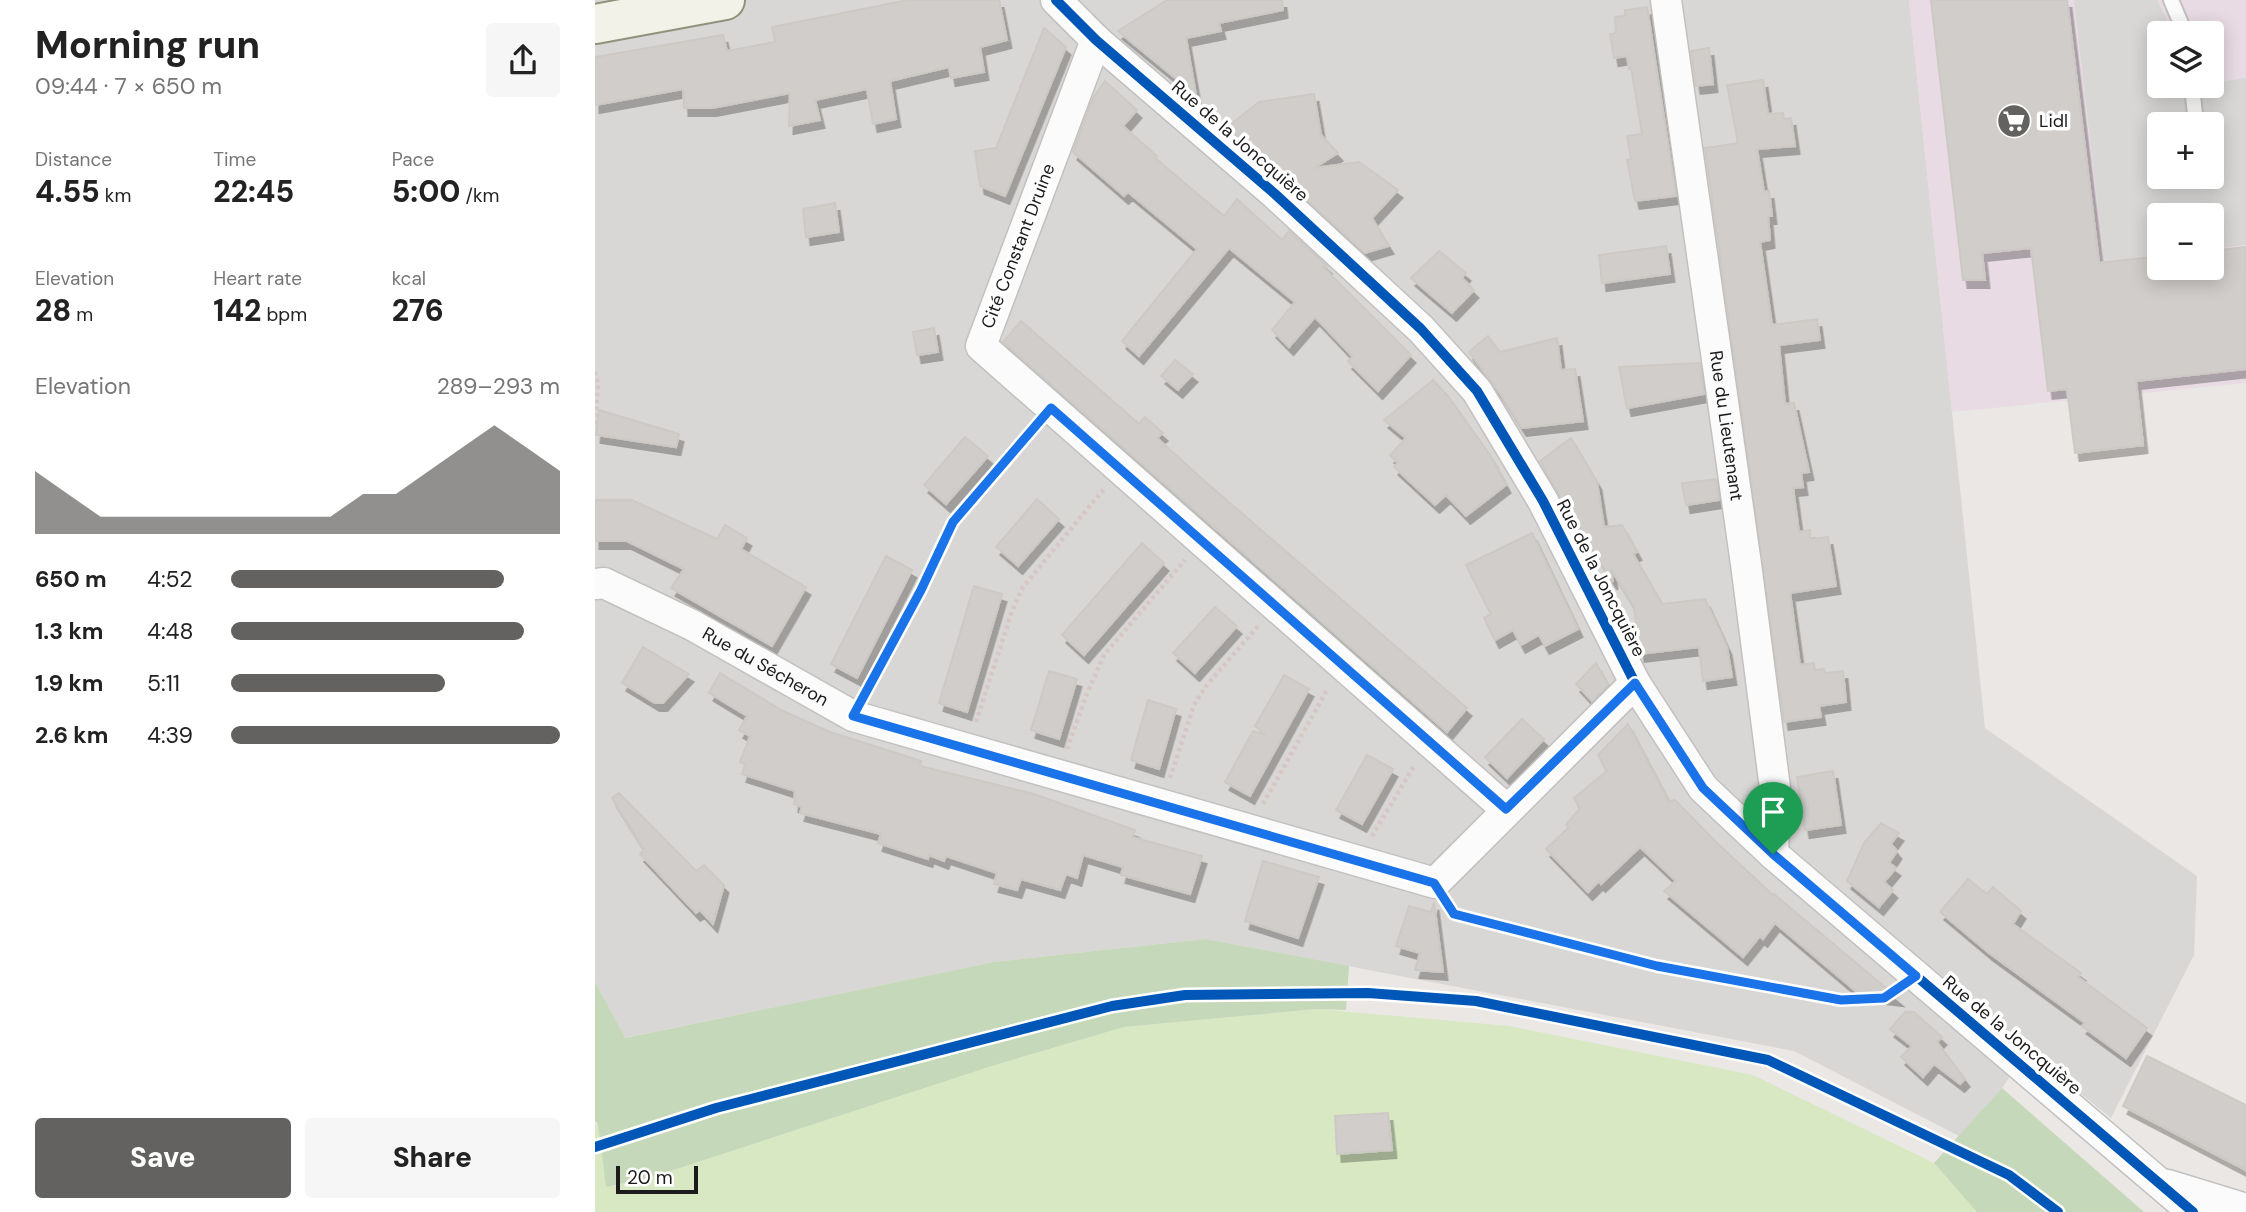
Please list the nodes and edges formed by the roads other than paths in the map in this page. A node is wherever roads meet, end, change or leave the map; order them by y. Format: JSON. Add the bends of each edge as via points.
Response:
{"nodes":[{"id":1,"x":725,"y":0,"type":"edge"},
{"id":2,"x":1056,"y":0,"type":"edge"},
{"id":3,"x":1666,"y":0,"type":"edge"},
{"id":4,"x":2171,"y":0,"type":"edge"},
{"id":5,"x":2180,"y":21,"type":"edge"},
{"id":6,"x":595,"y":24,"type":"edge"},
{"id":7,"x":1096,"y":40,"type":"junction"},
{"id":8,"x":595,"y":584,"type":"edge"},
{"id":9,"x":1635,"y":683,"type":"junction"},
{"id":10,"x":1506,"y":809,"type":"junction"},
{"id":11,"x":1773,"y":854,"type":"junction"},
{"id":12,"x":2157,"y":1182,"type":"junction"},
{"id":13,"x":2246,"y":1209,"type":"edge"},
{"id":14,"x":2193,"y":1212,"type":"edge"}],
"edges":[{"from":1,"to":6,"type":"main road"},
{"from":2,"to":7,"type":"street","name":"Rue de la Joncquière"},
{"from":3,"to":11,"type":"street","name":"Rue du Lieutenant","via":[[1775,788]]},
{"from":4,"to":5,"type":"lane"},
{"from":7,"to":9,"type":"street","name":"Rue de la Joncquière","via":[[1402,311],[1477,391],[1543,501]]},
{"from":7,"to":10,"type":"street","name":"Cité Constant Druine","via":[[981,346]]},
{"from":8,"to":10,"type":"street","name":"Rue du Sécheron","via":[[604,583],[692,625],[853,716],[1434,883]]},
{"from":9,"to":10,"type":"street"},
{"from":9,"to":11,"type":"street","name":"Rue de la Joncquière","via":[[1703,788]]},
{"from":11,"to":12,"type":"street","name":"Rue de la Joncquière"},
{"from":12,"to":13,"type":"street"},
{"from":12,"to":14,"type":"street","name":"Rue de la Joncquière"}]}
